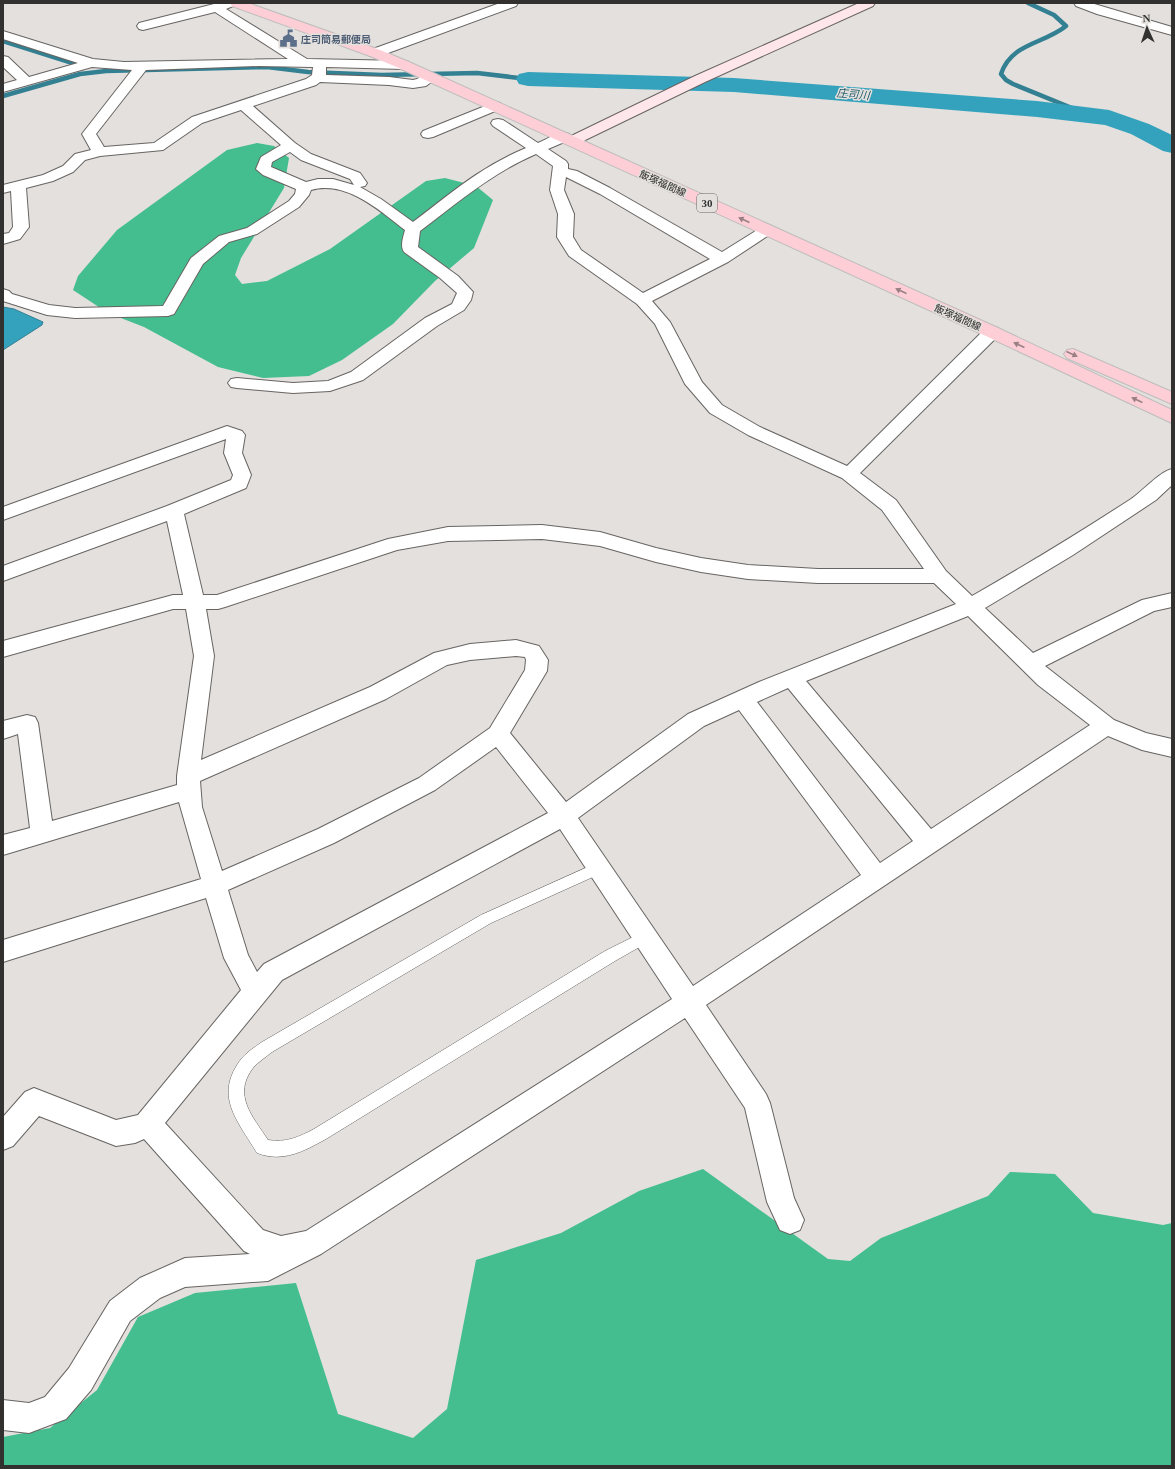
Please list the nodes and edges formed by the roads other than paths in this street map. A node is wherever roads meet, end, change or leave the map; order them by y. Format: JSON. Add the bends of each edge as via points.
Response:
{"nodes":[{"id":1,"x":236,"y":3,"type":"edge"},
{"id":2,"x":267,"y":3,"type":"edge"},
{"id":3,"x":512,"y":3,"type":"edge"},
{"id":4,"x":869,"y":3,"type":"edge"},
{"id":5,"x":1080,"y":3,"type":"edge"},
{"id":6,"x":223,"y":6,"type":"edge"},
{"id":7,"x":143,"y":26,"type":"dead end"},
{"id":8,"x":1172,"y":31,"type":"edge"},
{"id":9,"x":3,"y":35,"type":"edge"},
{"id":10,"x":381,"y":50,"type":"junction"},
{"id":11,"x":3,"y":60,"type":"edge"},
{"id":12,"x":92,"y":63,"type":"junction"},
{"id":13,"x":304,"y":63,"type":"junction"},
{"id":14,"x":404,"y":65,"type":"junction"},
{"id":15,"x":142,"y":66,"type":"junction"},
{"id":16,"x":319,"y":70,"type":"junction"},
{"id":17,"x":431,"y":77,"type":"junction"},
{"id":18,"x":26,"y":81,"type":"junction"},
{"id":19,"x":3,"y":88,"type":"edge"},
{"id":20,"x":242,"y":104,"type":"junction"},
{"id":21,"x":495,"y":106,"type":"junction"},
{"id":22,"x":498,"y":123,"type":"dead end"},
{"id":23,"x":428,"y":134,"type":"dead end"},
{"id":24,"x":586,"y":134,"type":"junction"},
{"id":25,"x":568,"y":139,"type":"junction"},
{"id":26,"x":290,"y":146,"type":"junction"},
{"id":27,"x":538,"y":148,"type":"junction"},
{"id":28,"x":100,"y":152,"type":"junction"},
{"id":29,"x":560,"y":172,"type":"junction"},
{"id":30,"x":18,"y":186,"type":"junction"},
{"id":31,"x":304,"y":187,"type":"junction"},
{"id":32,"x":3,"y":189,"type":"edge"},
{"id":33,"x":370,"y":198,"type":"junction"},
{"id":34,"x":413,"y":229,"type":"junction"},
{"id":35,"x":768,"y":230,"type":"junction"},
{"id":36,"x":3,"y":239,"type":"edge"},
{"id":37,"x":722,"y":259,"type":"junction"},
{"id":38,"x":3,"y":294,"type":"edge"},
{"id":39,"x":642,"y":300,"type":"junction"},
{"id":40,"x":992,"y":332,"type":"junction"},
{"id":41,"x":1039,"y":338,"type":"dead end"},
{"id":42,"x":1060,"y":348,"type":"dead end"},
{"id":43,"x":238,"y":383,"type":"dead end"},
{"id":44,"x":1172,"y":399,"type":"edge"},
{"id":45,"x":1172,"y":417,"type":"edge"},
{"id":46,"x":849,"y":474,"type":"junction"},
{"id":47,"x":1172,"y":475,"type":"edge"},
{"id":48,"x":174,"y":511,"type":"junction"},
{"id":49,"x":3,"y":514,"type":"edge"},
{"id":50,"x":3,"y":574,"type":"edge"},
{"id":51,"x":939,"y":576,"type":"junction"},
{"id":52,"x":1172,"y":600,"type":"edge"},
{"id":53,"x":195,"y":603,"type":"junction"},
{"id":54,"x":970,"y":607,"type":"junction"},
{"id":55,"x":3,"y":649,"type":"edge"},
{"id":56,"x":1030,"y":664,"type":"junction"},
{"id":57,"x":792,"y":679,"type":"junction"},
{"id":58,"x":743,"y":699,"type":"junction"},
{"id":59,"x":1106,"y":726,"type":"junction"},
{"id":60,"x":3,"y":730,"type":"edge"},
{"id":61,"x":498,"y":734,"type":"junction"},
{"id":62,"x":1172,"y":748,"type":"edge"},
{"id":63,"x":189,"y":783,"type":"junction"},
{"id":64,"x":564,"y":816,"type":"junction"},
{"id":65,"x":42,"y":833,"type":"junction"},
{"id":66,"x":929,"y":843,"type":"junction"},
{"id":67,"x":3,"y":845,"type":"edge"},
{"id":68,"x":599,"y":868,"type":"junction"},
{"id":69,"x":877,"y":878,"type":"junction"},
{"id":70,"x":214,"y":885,"type":"junction"},
{"id":71,"x":646,"y":937,"type":"junction"},
{"id":72,"x":3,"y":951,"type":"edge"},
{"id":73,"x":255,"y":992,"type":"junction"},
{"id":74,"x":689,"y":1002,"type":"junction"},
{"id":75,"x":148,"y":1124,"type":"junction"},
{"id":76,"x":6,"y":1133,"type":"edge"},
{"id":77,"x":790,"y":1220,"type":"dead end"},
{"id":78,"x":311,"y":1244,"type":"junction"},
{"id":79,"x":3,"y":1415,"type":"edge"}],
"edges":[{"from":1,"to":10,"type":"main road","name":"飯塚福間線","number":"30"},
{"from":2,"to":10,"type":"main road","name":"飯塚福間線","number":"30","via":[[299,14]]},
{"from":3,"to":10,"type":"street"},
{"from":4,"to":24,"type":"street","via":[[700,79]]},
{"from":5,"to":8,"type":"street"},
{"from":6,"to":7,"type":"street"},
{"from":6,"to":13,"type":"street"},
{"from":9,"to":12,"type":"street"},
{"from":10,"to":14,"type":"main road","name":"飯塚福間線","number":"30"},
{"from":10,"to":24,"type":"main road","name":"飯塚福間線","number":"30"},
{"from":11,"to":18,"type":"street"},
{"from":12,"to":15,"type":"street"},
{"from":12,"to":18,"type":"street"},
{"from":13,"to":15,"type":"street"},
{"from":13,"to":16,"type":"street"},
{"from":14,"to":16,"type":"street"},
{"from":14,"to":17,"type":"main road","name":"飯塚福間線","number":"30"},
{"from":15,"to":28,"type":"street","via":[[89,134]]},
{"from":16,"to":17,"type":"street","via":[[325,79],[389,80],[413,84]]},
{"from":16,"to":20,"type":"street","via":[[311,82]]},
{"from":17,"to":21,"type":"main road","name":"飯塚福間線","number":"30"},
{"from":18,"to":19,"type":"street"},
{"from":20,"to":26,"type":"street"},
{"from":20,"to":28,"type":"street","via":[[198,120],[154,152]]},
{"from":21,"to":23,"type":"street"},
{"from":21,"to":25,"type":"main road","name":"飯塚福間線","number":"30"},
{"from":22,"to":27,"type":"street"},
{"from":24,"to":25,"type":"street"},
{"from":24,"to":41,"type":"main road","name":"飯塚福間線","number":"30"},
{"from":25,"to":27,"type":"street"},
{"from":35,"to":25,"type":"main road","name":"飯塚福間線","number":"30","one_way":true},
{"from":26,"to":31,"type":"street","via":[[266,160],[263,169]]},
{"from":26,"to":33,"type":"street","via":[[306,157],[355,176]]},
{"from":27,"to":29,"type":"street","via":[[561,164]]},
{"from":27,"to":34,"type":"street","via":[[487,173]]},
{"from":28,"to":30,"type":"street","via":[[80,157],[68,169],[48,178]]},
{"from":29,"to":37,"type":"street","via":[[572,174],[605,191]]},
{"from":29,"to":39,"type":"street","via":[[557,190],[566,214],[565,237],[575,253]]},
{"from":30,"to":32,"type":"street"},
{"from":30,"to":36,"type":"street","via":[[21,227],[15,236]]},
{"from":31,"to":33,"type":"street","via":[[311,184],[333,183]]},
{"from":31,"to":38,"type":"street","via":[[302,195],[294,204],[252,231],[224,239],[197,261],[168,311],[75,313],[47,310]]},
{"from":33,"to":34,"type":"street"},
{"from":34,"to":43,"type":"street","via":[[410,249],[427,259],[464,292],[463,300],[458,307],[431,322],[357,376],[330,386],[293,388]]},
{"from":35,"to":37,"type":"street"},
{"from":40,"to":35,"type":"main road","name":"飯塚福間線","number":"30","one_way":true},
{"from":37,"to":39,"type":"street"},
{"from":39,"to":46,"type":"street","via":[[662,322],[694,384],[716,409],[754,431]]},
{"from":45,"to":40,"type":"main road","name":"飯塚福間線","number":"30","one_way":true},
{"from":40,"to":46,"type":"street"},
{"from":42,"to":44,"type":"main road","one_way":true},
{"from":46,"to":51,"type":"street","via":[[889,505]]},
{"from":47,"to":54,"type":"street","via":[[1149,496],[1066,550]]},
{"from":48,"to":49,"type":"street","via":[[240,484],[242,475],[233,453],[236,436],[227,432]]},
{"from":48,"to":50,"type":"street"},
{"from":48,"to":53,"type":"street"},
{"from":51,"to":53,"type":"street","via":[[818,576],[748,572],[656,555],[600,539],[542,532],[494,532],[448,534],[395,544],[218,602]]},
{"from":51,"to":54,"type":"street"},
{"from":52,"to":56,"type":"street","via":[[1149,605]]},
{"from":53,"to":55,"type":"street","via":[[173,602]]},
{"from":53,"to":63,"type":"street","via":[[204,656]]},
{"from":54,"to":56,"type":"street"},
{"from":54,"to":57,"type":"street"},
{"from":56,"to":59,"type":"street"},
{"from":57,"to":58,"type":"street"},
{"from":57,"to":66,"type":"street"},
{"from":58,"to":64,"type":"street","via":[[696,720]]},
{"from":58,"to":69,"type":"street"},
{"from":59,"to":62,"type":"street","via":[[1142,741]]},
{"from":59,"to":66,"type":"street"},
{"from":60,"to":65,"type":"street","via":[[27,723]]},
{"from":61,"to":63,"type":"street","via":[[536,671],[537,660],[532,651],[516,648],[470,652],[441,659],[378,693]]},
{"from":61,"to":64,"type":"street"},
{"from":61,"to":70,"type":"street","via":[[427,784],[326,836]]},
{"from":63,"to":65,"type":"street"},
{"from":63,"to":70,"type":"street","via":[[191,807]]},
{"from":64,"to":68,"type":"street"},
{"from":64,"to":73,"type":"street","via":[[273,972]]},
{"from":65,"to":67,"type":"street"},
{"from":66,"to":69,"type":"street"},
{"from":68,"to":71,"type":"street"},
{"from":68,"to":71,"type":"lane","via":[[486,919],[267,1047],[248,1062],[238,1080],[238,1108],[263,1147],[275,1150],[291,1149],[320,1134],[610,956]]},
{"from":69,"to":74,"type":"street"},
{"from":70,"to":72,"type":"street"},
{"from":70,"to":73,"type":"street","via":[[236,958]]},
{"from":71,"to":74,"type":"street"},
{"from":73,"to":75,"type":"street"},
{"from":74,"to":77,"type":"street","via":[[757,1103],[781,1202]]},
{"from":74,"to":78,"type":"street"},
{"from":75,"to":76,"type":"street","via":[[135,1130],[116,1133],[34,1101]]},
{"from":75,"to":78,"type":"street","via":[[254,1240],[280,1250]]},
{"from":78,"to":79,"type":"street","via":[[268,1267],[185,1273],[150,1288],[120,1311],[80,1380],[55,1408],[29,1418]]}]}
